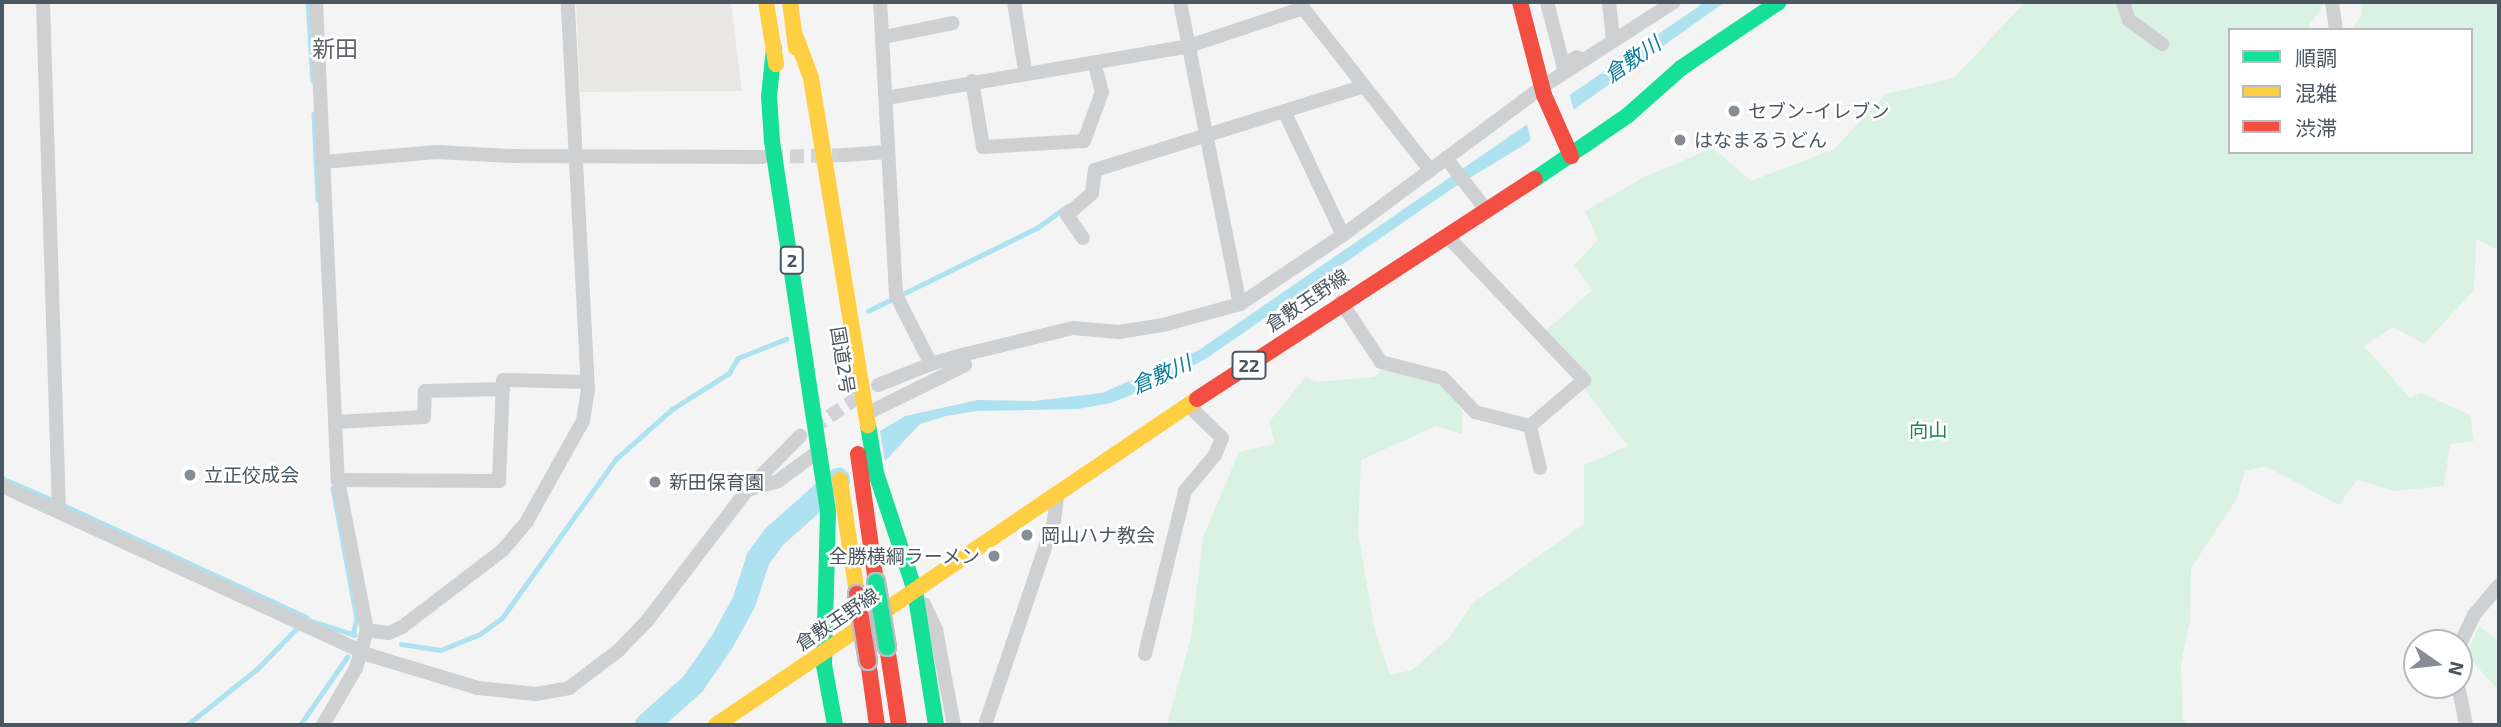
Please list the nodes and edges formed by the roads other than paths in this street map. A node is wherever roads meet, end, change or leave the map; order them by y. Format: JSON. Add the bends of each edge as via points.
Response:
{"nodes":[{"id":1,"x":43,"y":2,"type":"edge"},
{"id":2,"x":316,"y":2,"type":"edge"},
{"id":3,"x":568,"y":2,"type":"edge"},
{"id":4,"x":766,"y":2,"type":"edge"},
{"id":5,"x":790,"y":2,"type":"edge"},
{"id":6,"x":880,"y":2,"type":"edge"},
{"id":7,"x":1013,"y":2,"type":"edge"},
{"id":8,"x":1180,"y":2,"type":"edge"},
{"id":9,"x":1520,"y":2,"type":"edge"},
{"id":10,"x":1547,"y":2,"type":"edge"},
{"id":11,"x":1609,"y":2,"type":"edge"},
{"id":12,"x":1674,"y":2,"type":"edge"},
{"id":13,"x":1779,"y":2,"type":"edge"},
{"id":14,"x":2123,"y":2,"type":"edge"},
{"id":15,"x":2332,"y":2,"type":"edge"},
{"id":16,"x":1302,"y":5,"type":"edge"},
{"id":17,"x":953,"y":23,"type":"dead end"},
{"id":18,"x":2336,"y":28,"type":"edge"},
{"id":19,"x":794,"y":32,"type":"junction"},
{"id":20,"x":884,"y":37,"type":"junction"},
{"id":21,"x":1613,"y":40,"type":"junction"},
{"id":22,"x":2162,"y":44,"type":"dead end"},
{"id":23,"x":1189,"y":46,"type":"junction"},
{"id":24,"x":774,"y":48,"type":"junction"},
{"id":25,"x":1581,"y":61,"type":"junction"},
{"id":26,"x":1094,"y":62,"type":"junction"},
{"id":27,"x":1025,"y":71,"type":"junction"},
{"id":28,"x":972,"y":81,"type":"junction"},
{"id":29,"x":1364,"y":86,"type":"junction"},
{"id":30,"x":1543,"y":91,"type":"junction"},
{"id":31,"x":886,"y":98,"type":"junction"},
{"id":32,"x":1284,"y":111,"type":"junction"},
{"id":33,"x":1208,"y":136,"type":"junction"},
{"id":34,"x":887,"y":152,"type":"junction"},
{"id":35,"x":845,"y":155,"type":"tunnel mouth"},
{"id":36,"x":1571,"y":156,"type":"junction"},
{"id":37,"x":572,"y":157,"type":"junction"},
{"id":38,"x":762,"y":157,"type":"tunnel mouth"},
{"id":39,"x":1448,"y":161,"type":"junction"},
{"id":40,"x":323,"y":162,"type":"junction"},
{"id":41,"x":1430,"y":170,"type":"junction"},
{"id":42,"x":1487,"y":211,"type":"junction"},
{"id":43,"x":1343,"y":235,"type":"junction"},
{"id":44,"x":1447,"y":236,"type":"junction"},
{"id":45,"x":1083,"y":238,"type":"dead end"},
{"id":46,"x":1340,"y":302,"type":"junction"},
{"id":47,"x":1240,"y":304,"type":"junction"},
{"id":48,"x":961,"y":355,"type":"junction"},
{"id":49,"x":931,"y":363,"type":"junction"},
{"id":50,"x":584,"y":382,"type":"junction"},
{"id":51,"x":878,"y":385,"type":"tunnel mouth"},
{"id":52,"x":503,"y":389,"type":"junction"},
{"id":53,"x":1189,"y":405,"type":"junction"},
{"id":54,"x":868,"y":413,"type":"junction"},
{"id":55,"x":336,"y":422,"type":"junction"},
{"id":56,"x":1530,"y":426,"type":"junction"},
{"id":57,"x":800,"y":436,"type":"tunnel mouth"},
{"id":58,"x":820,"y":450,"type":"junction"},
{"id":59,"x":1540,"y":468,"type":"dead end"},
{"id":60,"x":338,"y":480,"type":"junction"},
{"id":61,"x":2,"y":486,"type":"edge"},
{"id":62,"x":747,"y":491,"type":"junction"},
{"id":63,"x":1057,"y":496,"type":"junction"},
{"id":64,"x":60,"y":507,"type":"junction"},
{"id":65,"x":2499,"y":585,"type":"edge"},
{"id":66,"x":915,"y":591,"type":"junction"},
{"id":67,"x":2467,"y":629,"type":"edge"},
{"id":68,"x":367,"y":630,"type":"junction"},
{"id":69,"x":362,"y":651,"type":"junction"},
{"id":70,"x":824,"y":654,"type":"junction"},
{"id":71,"x":1145,"y":654,"type":"dead end"},
{"id":72,"x":2461,"y":699,"type":"edge"},
{"id":73,"x":323,"y":725,"type":"edge"},
{"id":74,"x":716,"y":725,"type":"edge"},
{"id":75,"x":835,"y":725,"type":"edge"},
{"id":76,"x":877,"y":725,"type":"edge"},
{"id":77,"x":899,"y":725,"type":"edge"},
{"id":78,"x":936,"y":725,"type":"edge"},
{"id":79,"x":954,"y":725,"type":"edge"},
{"id":80,"x":985,"y":725,"type":"edge"},
{"id":81,"x":2466,"y":725,"type":"edge"}],
"edges":[{"from":1,"to":64,"type":"street"},
{"from":2,"to":40,"type":"street"},
{"from":3,"to":37,"type":"street"},
{"from":4,"to":24,"type":"main road","name":"国道2号","number":"2"},
{"from":5,"to":19,"type":"main road","name":"国道2号","number":"2"},
{"from":6,"to":20,"type":"street"},
{"from":7,"to":27,"type":"street"},
{"from":8,"to":23,"type":"street"},
{"from":9,"to":30,"type":"main road"},
{"from":10,"to":25,"type":"street","via":[[1563,65],[1579,56]]},
{"from":11,"to":21,"type":"street"},
{"from":12,"to":21,"type":"street"},
{"from":13,"to":36,"type":"main road","name":"倉敷玉野線","number":"22","via":[[1681,68],[1627,116]]},
{"from":14,"to":22,"type":"street","via":[[2129,20]]},
{"from":15,"to":18,"type":"street"},
{"from":16,"to":23,"type":"street"},
{"from":16,"to":29,"type":"street"},
{"from":17,"to":20,"type":"street"},
{"from":19,"to":54,"type":"main road","number":"2","via":[[810,78]]},
{"from":19,"to":77,"type":"main road","name":"国道2号","number":"2","bridge":true},
{"from":20,"to":31,"type":"street"},
{"from":21,"to":25,"type":"street"},
{"from":23,"to":26,"type":"street"},
{"from":23,"to":33,"type":"street"},
{"from":24,"to":58,"type":"main road","number":"2","via":[[769,96],[772,141]]},
{"from":24,"to":76,"type":"main road","name":"国道2号","number":"2","bridge":true},
{"from":25,"to":30,"type":"street"},
{"from":26,"to":27,"type":"street"},
{"from":26,"to":28,"type":"street","via":[[1102,92],[1084,141],[983,147]]},
{"from":27,"to":28,"type":"street"},
{"from":28,"to":31,"type":"street"},
{"from":29,"to":32,"type":"street"},
{"from":29,"to":41,"type":"street"},
{"from":30,"to":36,"type":"main road"},
{"from":30,"to":39,"type":"street"},
{"from":31,"to":34,"type":"street"},
{"from":32,"to":33,"type":"street"},
{"from":32,"to":43,"type":"street"},
{"from":33,"to":45,"type":"street","via":[[1095,170],[1092,193],[1067,215]]},
{"from":33,"to":47,"type":"street"},
{"from":34,"to":35,"type":"street"},
{"from":34,"to":49,"type":"street","via":[[897,298]]},
{"from":36,"to":42,"type":"main road","name":"倉敷玉野線","number":"22"},
{"from":37,"to":38,"type":"street"},
{"from":37,"to":40,"type":"street","via":[[438,152]]},
{"from":37,"to":50,"type":"street"},
{"from":39,"to":41,"type":"street"},
{"from":39,"to":42,"type":"street"},
{"from":40,"to":55,"type":"street"},
{"from":41,"to":43,"type":"street"},
{"from":42,"to":44,"type":"main road","name":"倉敷玉野線","number":"22"},
{"from":43,"to":47,"type":"street"},
{"from":44,"to":46,"type":"main road","name":"倉敷玉野線","number":"22"},
{"from":44,"to":56,"type":"street","via":[[1584,380]]},
{"from":46,"to":53,"type":"main road","name":"倉敷玉野線","number":"22"},
{"from":46,"to":56,"type":"street","via":[[1381,362],[1443,378],[1475,412]]},
{"from":47,"to":48,"type":"street","via":[[1163,325],[1108,333],[1073,328]]},
{"from":48,"to":49,"type":"street"},
{"from":48,"to":54,"type":"street","via":[[965,365]]},
{"from":49,"to":51,"type":"street"},
{"from":50,"to":52,"type":"street","via":[[503,380]]},
{"from":50,"to":68,"type":"street","via":[[578,432],[515,538],[402,627],[389,632]]},
{"from":52,"to":55,"type":"street","via":[[425,391],[424,417]]},
{"from":52,"to":60,"type":"street","via":[[499,481]]},
{"from":53,"to":63,"type":"main road","name":"倉敷玉野線","number":"22"},
{"from":53,"to":71,"type":"street","via":[[1222,438],[1215,455],[1185,491]]},
{"from":54,"to":66,"type":"main road","number":"2","via":[[876,473]]},
{"from":55,"to":60,"type":"street"},
{"from":56,"to":59,"type":"street"},
{"from":57,"to":62,"type":"street"},
{"from":58,"to":62,"type":"street","via":[[778,481]]},
{"from":58,"to":70,"type":"main road","number":"2","via":[[828,512]]},
{"from":60,"to":68,"type":"street"},
{"from":61,"to":64,"type":"street"},
{"from":62,"to":69,"type":"street","via":[[634,637],[569,688],[536,694],[478,688]]},
{"from":63,"to":66,"type":"main road","name":"倉敷玉野線","number":"22"},
{"from":63,"to":80,"type":"street","via":[[1054,521]]},
{"from":64,"to":69,"type":"street"},
{"from":65,"to":67,"type":"street"},
{"from":66,"to":70,"type":"main road","name":"倉敷玉野線","number":"22"},
{"from":66,"to":78,"type":"main road","number":"2"},
{"from":66,"to":79,"type":"street","via":[[936,630]]},
{"from":68,"to":69,"type":"street"},
{"from":69,"to":73,"type":"street"},
{"from":70,"to":74,"type":"main road","name":"倉敷玉野線","number":"22"},
{"from":70,"to":75,"type":"main road","number":"2"},
{"from":72,"to":81,"type":"street"}]}
